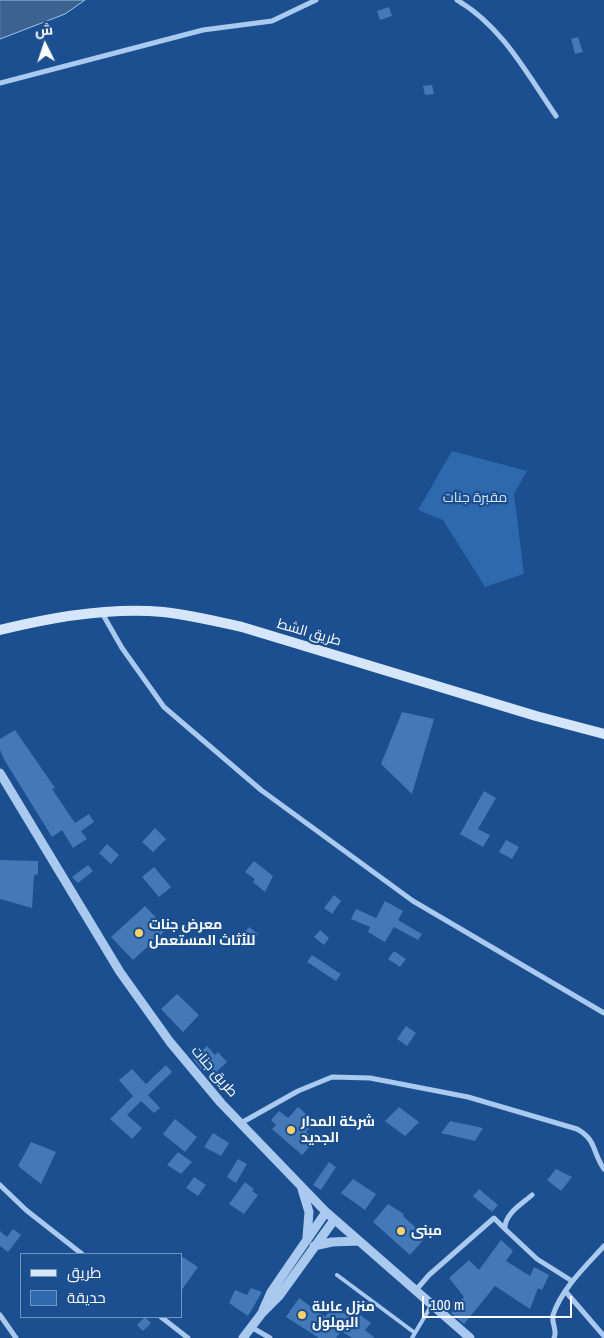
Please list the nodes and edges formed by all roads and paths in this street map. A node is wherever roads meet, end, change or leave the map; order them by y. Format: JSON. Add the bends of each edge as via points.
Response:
{"nodes":[{"id":1,"x":316,"y":0,"type":"edge"},
{"id":2,"x":457,"y":0,"type":"edge"},
{"id":3,"x":0,"y":83,"type":"edge"},
{"id":4,"x":556,"y":116,"type":"dead end"},
{"id":5,"x":102,"y":613,"type":"junction"},
{"id":6,"x":0,"y":630,"type":"edge"},
{"id":7,"x":604,"y":734,"type":"edge"},
{"id":8,"x":0,"y":773,"type":"edge"},
{"id":9,"x":604,"y":1013,"type":"edge"},
{"id":10,"x":241,"y":1123,"type":"junction"},
{"id":11,"x":604,"y":1169,"type":"edge"},
{"id":12,"x":0,"y":1185,"type":"edge"},
{"id":13,"x":301,"y":1186,"type":"junction"},
{"id":14,"x":532,"y":1195,"type":"dead end"},
{"id":15,"x":326,"y":1212,"type":"junction"},
{"id":16,"x":334,"y":1220,"type":"junction"},
{"id":17,"x":505,"y":1229,"type":"junction"},
{"id":18,"x":358,"y":1241,"type":"junction"},
{"id":19,"x":310,"y":1244,"type":"junction"},
{"id":20,"x":604,"y":1246,"type":"edge"},
{"id":21,"x":81,"y":1253,"type":"edge"},
{"id":22,"x":337,"y":1275,"type":"dead end"},
{"id":23,"x":572,"y":1281,"type":"junction"},
{"id":24,"x":416,"y":1290,"type":"junction"},
{"id":25,"x":566,"y":1292,"type":"junction"},
{"id":26,"x":432,"y":1304,"type":"junction"},
{"id":27,"x":0,"y":1315,"type":"edge"},
{"id":28,"x":162,"y":1318,"type":"edge"},
{"id":29,"x":251,"y":1327,"type":"junction"},
{"id":30,"x":415,"y":1333,"type":"junction"},
{"id":31,"x":604,"y":1336,"type":"edge"},
{"id":32,"x":16,"y":1338,"type":"edge"},
{"id":33,"x":188,"y":1338,"type":"edge"},
{"id":34,"x":243,"y":1338,"type":"edge"},
{"id":35,"x":270,"y":1338,"type":"edge"},
{"id":36,"x":412,"y":1338,"type":"edge"},
{"id":37,"x":470,"y":1338,"type":"edge"},
{"id":38,"x":554,"y":1338,"type":"edge"}],
"edges":[{"from":1,"to":3,"type":"street","via":[[272,21],[195,32]]},
{"from":2,"to":4,"type":"street","via":[[474,10],[501,36]]},
{"from":5,"to":6,"type":"main road","name":"طريق الشط"},
{"from":5,"to":7,"type":"main road","name":"طريق الشط","via":[[161,612],[242,627]]},
{"from":5,"to":9,"type":"street","via":[[122,648],[164,707],[261,790],[413,901]]},
{"from":8,"to":10,"type":"street","name":"طريق جنات","via":[[147,1012]]},
{"from":10,"to":11,"type":"street","via":[[298,1091],[332,1077],[370,1078],[468,1098],[576,1129],[594,1143]]},
{"from":10,"to":13,"type":"street","name":"طريق جنات"},
{"from":12,"to":21,"type":"street"},
{"from":13,"to":15,"type":"street","name":"طريق جنات"},
{"from":13,"to":19,"type":"street","via":[[309,1212]]},
{"from":14,"to":17,"type":"street","via":[[508,1217]]},
{"from":15,"to":16,"type":"street","name":"طريق جنات"},
{"from":15,"to":19,"type":"street"},
{"from":16,"to":18,"type":"street","name":"طريق جنات"},
{"from":16,"to":19,"type":"street"},
{"from":17,"to":23,"type":"street","via":[[538,1259]]},
{"from":17,"to":24,"type":"street","via":[[494,1218]]},
{"from":18,"to":19,"type":"street"},
{"from":18,"to":24,"type":"street","name":"طريق جنات"},
{"from":19,"to":29,"type":"street","via":[[279,1296]]},
{"from":20,"to":23,"type":"street"},
{"from":22,"to":30,"type":"lane"},
{"from":23,"to":25,"type":"street"},
{"from":24,"to":26,"type":"street","name":"طريق جنات"},
{"from":25,"to":31,"type":"street"},
{"from":25,"to":38,"type":"street","via":[[552,1318]]},
{"from":26,"to":30,"type":"lane"},
{"from":26,"to":37,"type":"street","name":"طريق جنات"},
{"from":27,"to":32,"type":"street"},
{"from":28,"to":33,"type":"street"},
{"from":29,"to":34,"type":"street"},
{"from":29,"to":35,"type":"street"},
{"from":30,"to":36,"type":"lane"}]}
